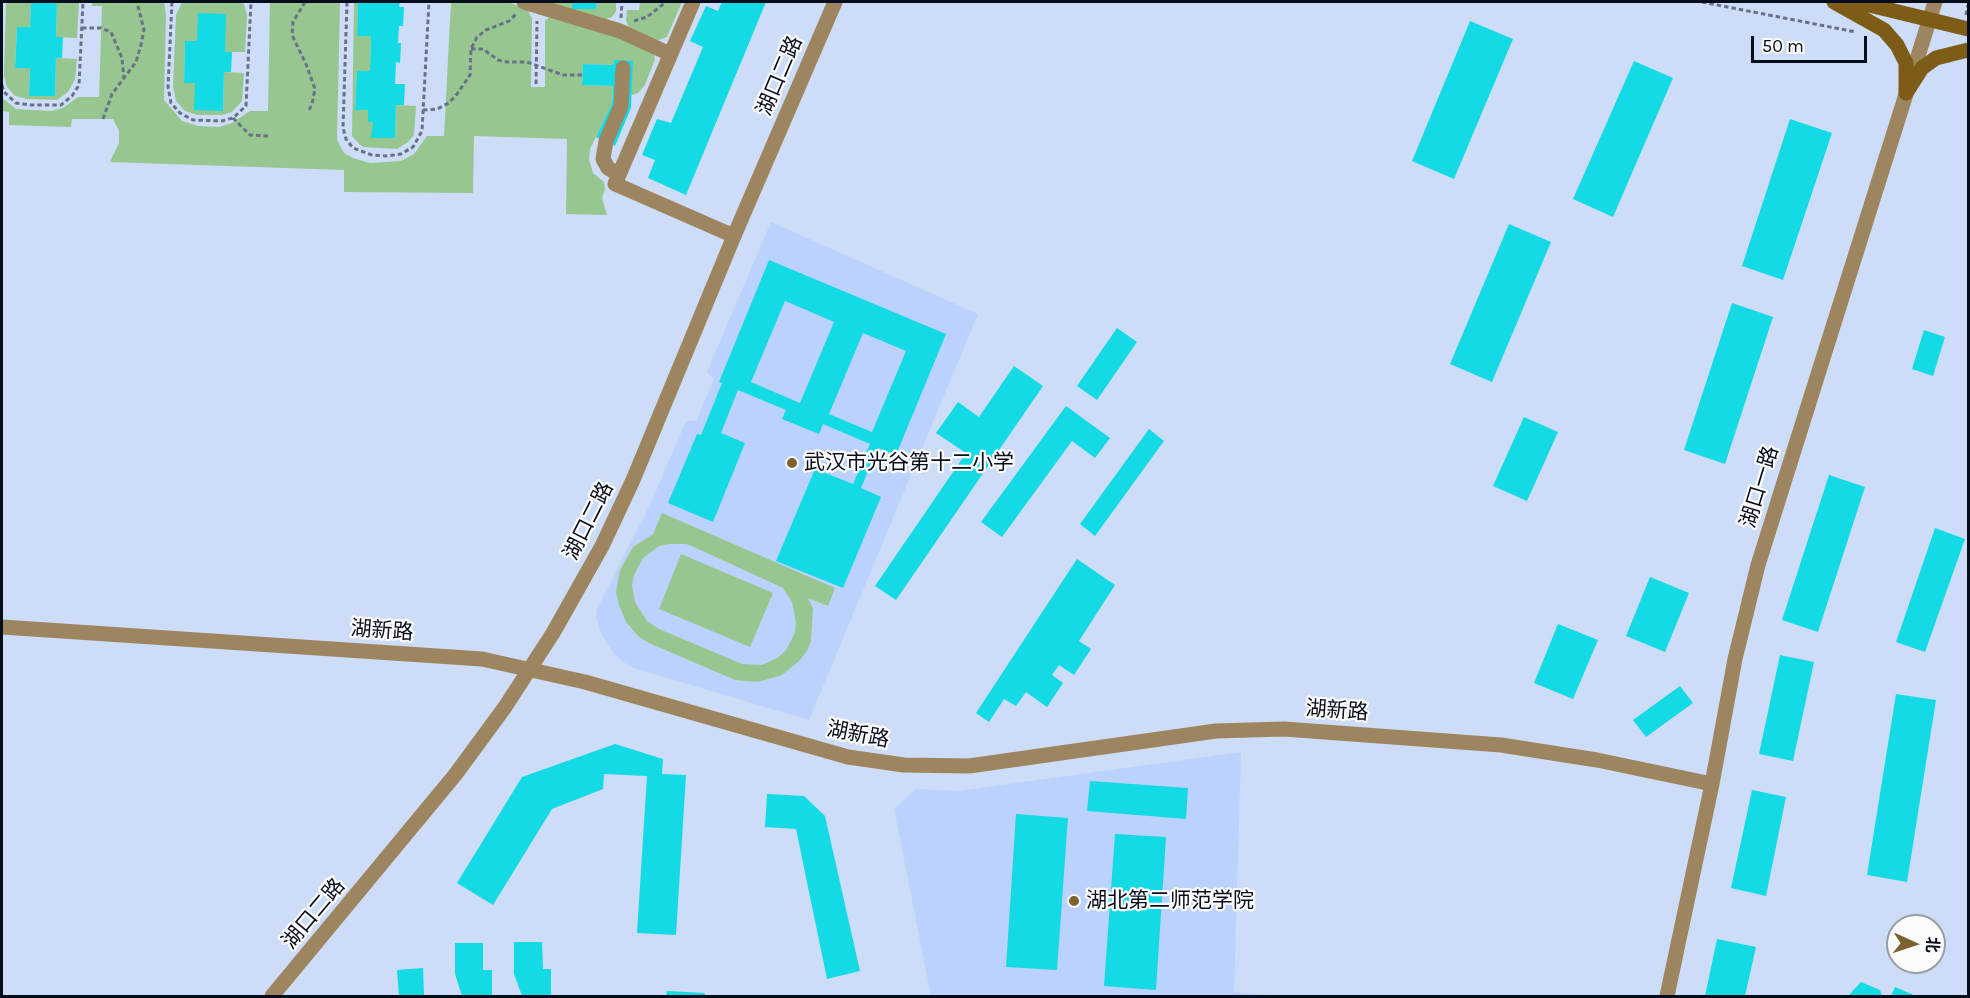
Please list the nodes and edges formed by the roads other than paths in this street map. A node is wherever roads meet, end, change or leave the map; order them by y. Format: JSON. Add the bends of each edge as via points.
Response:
{"nodes":[{"id":1,"x":693,"y":2,"type":"edge"},
{"id":2,"x":835,"y":2,"type":"edge"},
{"id":3,"x":1834,"y":2,"type":"edge"},
{"id":4,"x":1857,"y":2,"type":"edge"},
{"id":5,"x":1935,"y":2,"type":"edge"},
{"id":6,"x":526,"y":7,"type":"edge"},
{"id":7,"x":1930,"y":19,"type":"junction"},
{"id":8,"x":1968,"y":29,"type":"edge"},
{"id":9,"x":1968,"y":50,"type":"edge"},
{"id":10,"x":670,"y":54,"type":"junction"},
{"id":11,"x":623,"y":68,"type":"dead end"},
{"id":12,"x":1906,"y":93,"type":"junction"},
{"id":13,"x":619,"y":175,"type":"junction"},
{"id":14,"x":734,"y":236,"type":"junction"},
{"id":15,"x":2,"y":627,"type":"edge"},
{"id":16,"x":530,"y":670,"type":"junction"},
{"id":17,"x":1712,"y":784,"type":"junction"},
{"id":18,"x":272,"y":996,"type":"edge"},
{"id":19,"x":1667,"y":996,"type":"edge"}],
"edges":[{"from":1,"to":10,"type":"street"},
{"from":2,"to":14,"type":"street","name":"湖口二路"},
{"from":3,"to":12,"type":"main road","via":[[1884,30],[1897,45],[1906,63]]},
{"from":4,"to":7,"type":"main road"},
{"from":5,"to":7,"type":"street","name":"湖口一路"},
{"from":6,"to":10,"type":"street","via":[[620,31]]},
{"from":7,"to":8,"type":"main road"},
{"from":7,"to":12,"type":"street","name":"湖口一路"},
{"from":9,"to":12,"type":"main road","via":[[1936,58],[1922,68]]},
{"from":10,"to":13,"type":"street"},
{"from":11,"to":13,"type":"street","via":[[621,106],[603,159]]},
{"from":12,"to":17,"type":"street","name":"湖口一路","via":[[1758,565]]},
{"from":13,"to":14,"type":"street","via":[[615,184]]},
{"from":14,"to":16,"type":"street","name":"湖口二路","via":[[602,546]]},
{"from":15,"to":16,"type":"street","name":"湖新路","via":[[482,659]]},
{"from":16,"to":17,"type":"street","name":"湖新路","via":[[838,754],[904,765],[969,766],[1216,731],[1284,729],[1501,745]]},
{"from":16,"to":18,"type":"street","name":"湖口二路","via":[[455,775]]},
{"from":17,"to":19,"type":"street","name":"湖口一路"}]}
